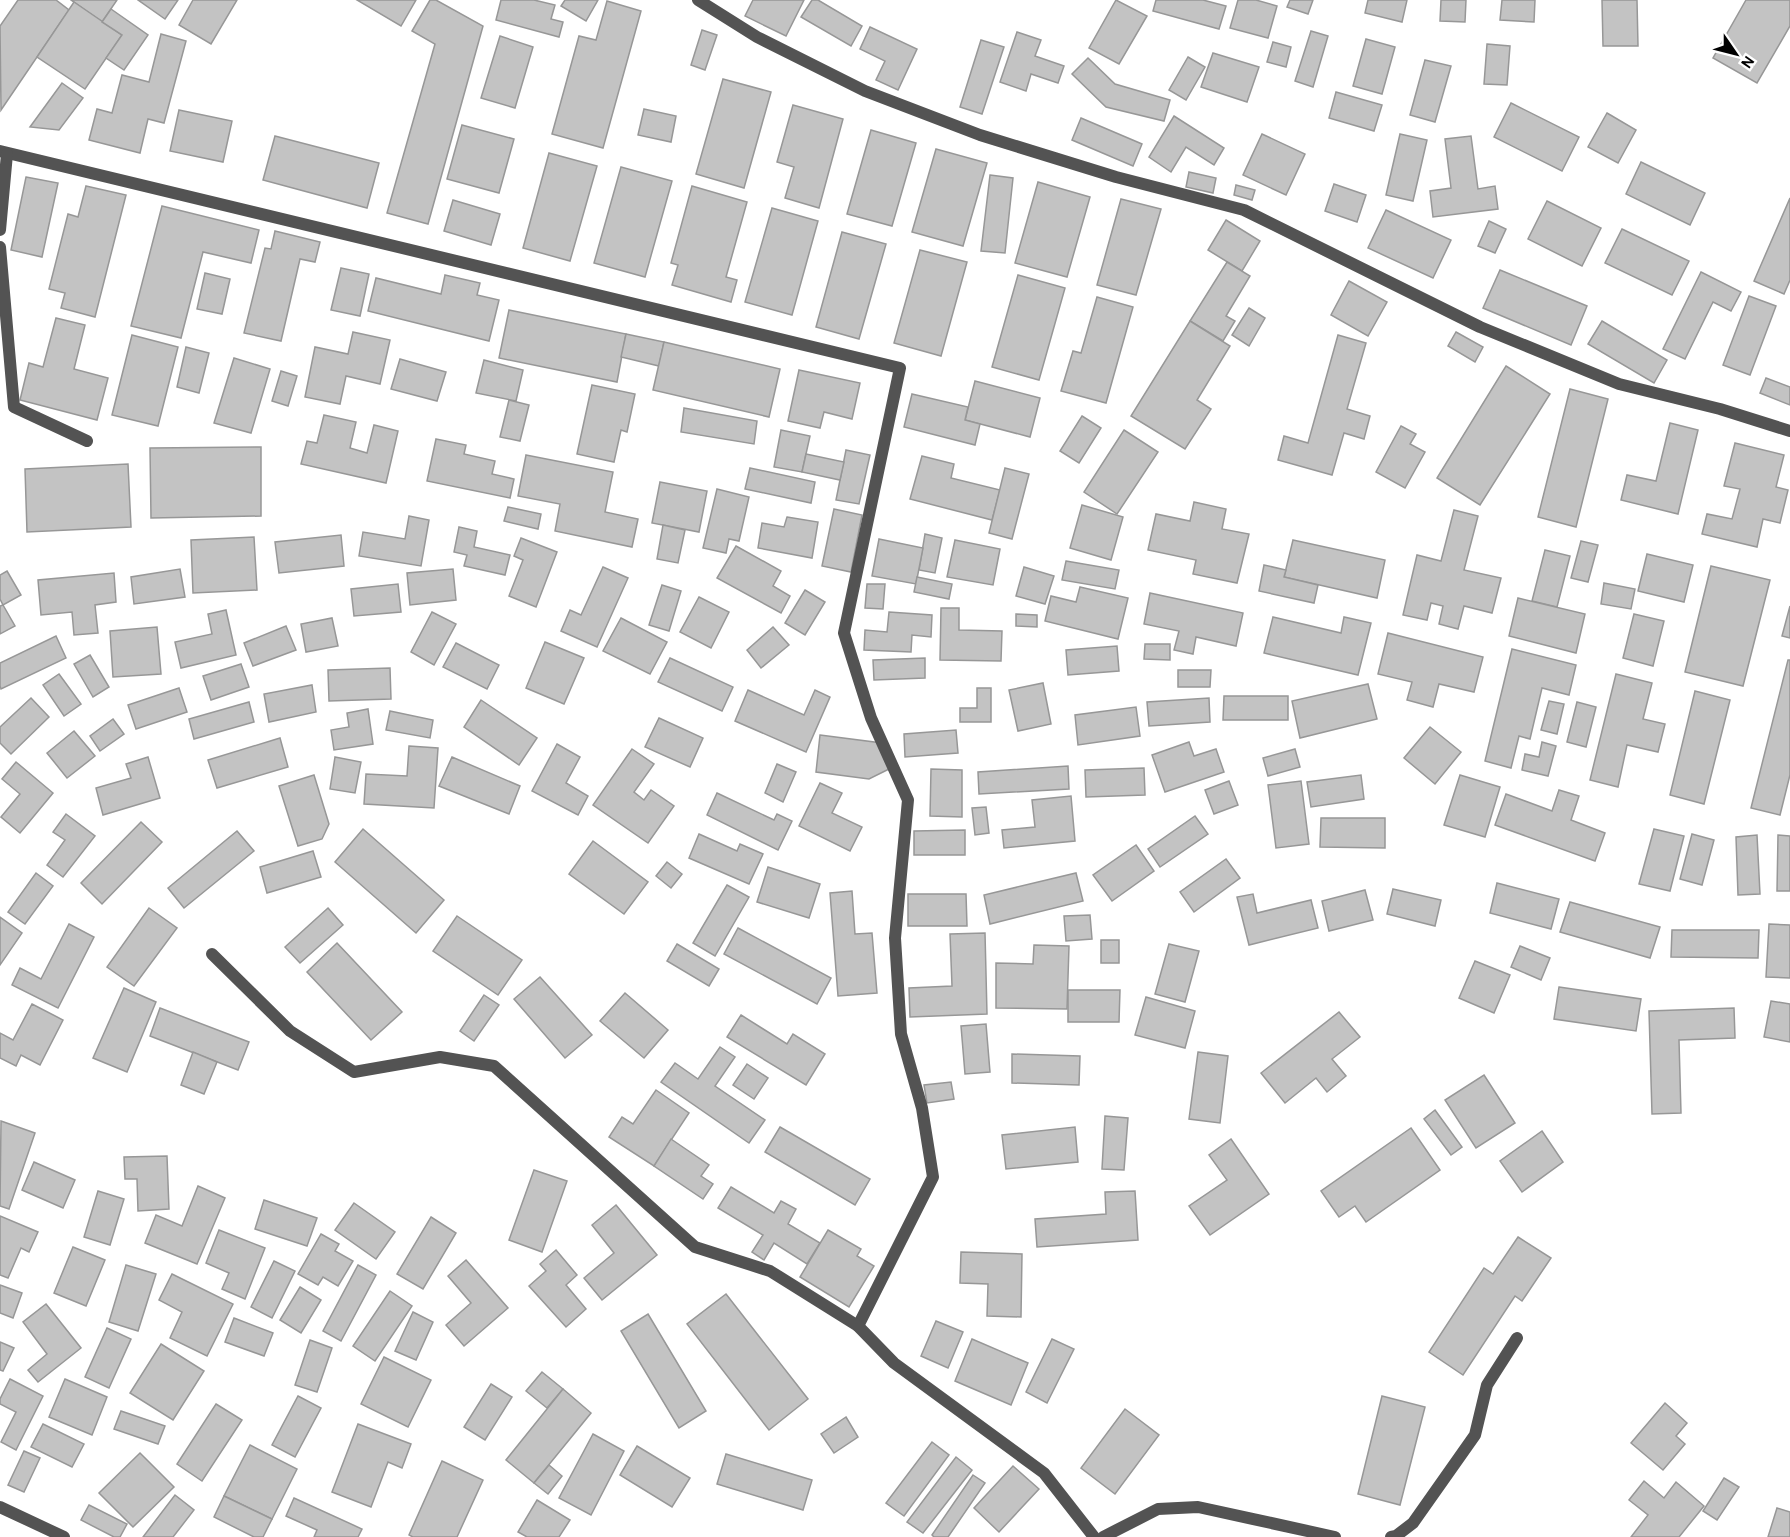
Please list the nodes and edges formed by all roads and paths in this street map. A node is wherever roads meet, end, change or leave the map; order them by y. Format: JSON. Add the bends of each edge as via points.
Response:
{"nodes":[{"id":1,"x":698,"y":0,"type":"edge"},
{"id":2,"x":4,"y":153,"type":"edge"},
{"id":3,"x":0,"y":230,"type":"edge"},
{"id":4,"x":0,"y":248,"type":"edge"},
{"id":5,"x":1790,"y":431,"type":"edge"},
{"id":6,"x":87,"y":441,"type":"dead end"},
{"id":7,"x":212,"y":954,"type":"dead end"},
{"id":8,"x":858,"y":1326,"type":"junction"},
{"id":9,"x":1517,"y":1338,"type":"dead end"},
{"id":10,"x":0,"y":1507,"type":"edge"},
{"id":11,"x":64,"y":1537,"type":"edge"},
{"id":12,"x":1094,"y":1537,"type":"edge"},
{"id":13,"x":1103,"y":1537,"type":"edge"},
{"id":14,"x":1335,"y":1537,"type":"edge"},
{"id":15,"x":1391,"y":1537,"type":"edge"}],
"edges":[{"from":1,"to":5,"type":"street","via":[[757,37],[865,91],[992,139],[1244,210],[1480,327],[1619,384]]},
{"from":2,"to":3,"type":"street"},
{"from":2,"to":8,"type":"street","via":[[900,368],[844,633],[871,718],[908,800],[895,938],[901,1034],[922,1108],[933,1177]]},
{"from":4,"to":6,"type":"street","via":[[14,407]]},
{"from":7,"to":8,"type":"street","via":[[290,1031],[354,1072],[440,1057],[494,1066],[695,1247],[770,1270]]},
{"from":8,"to":12,"type":"street","via":[[894,1363],[1044,1473]]},
{"from":9,"to":15,"type":"street","via":[[1487,1385],[1475,1435],[1413,1523]]},
{"from":10,"to":11,"type":"street"},
{"from":13,"to":14,"type":"street","via":[[1158,1509],[1198,1507]]}]}
